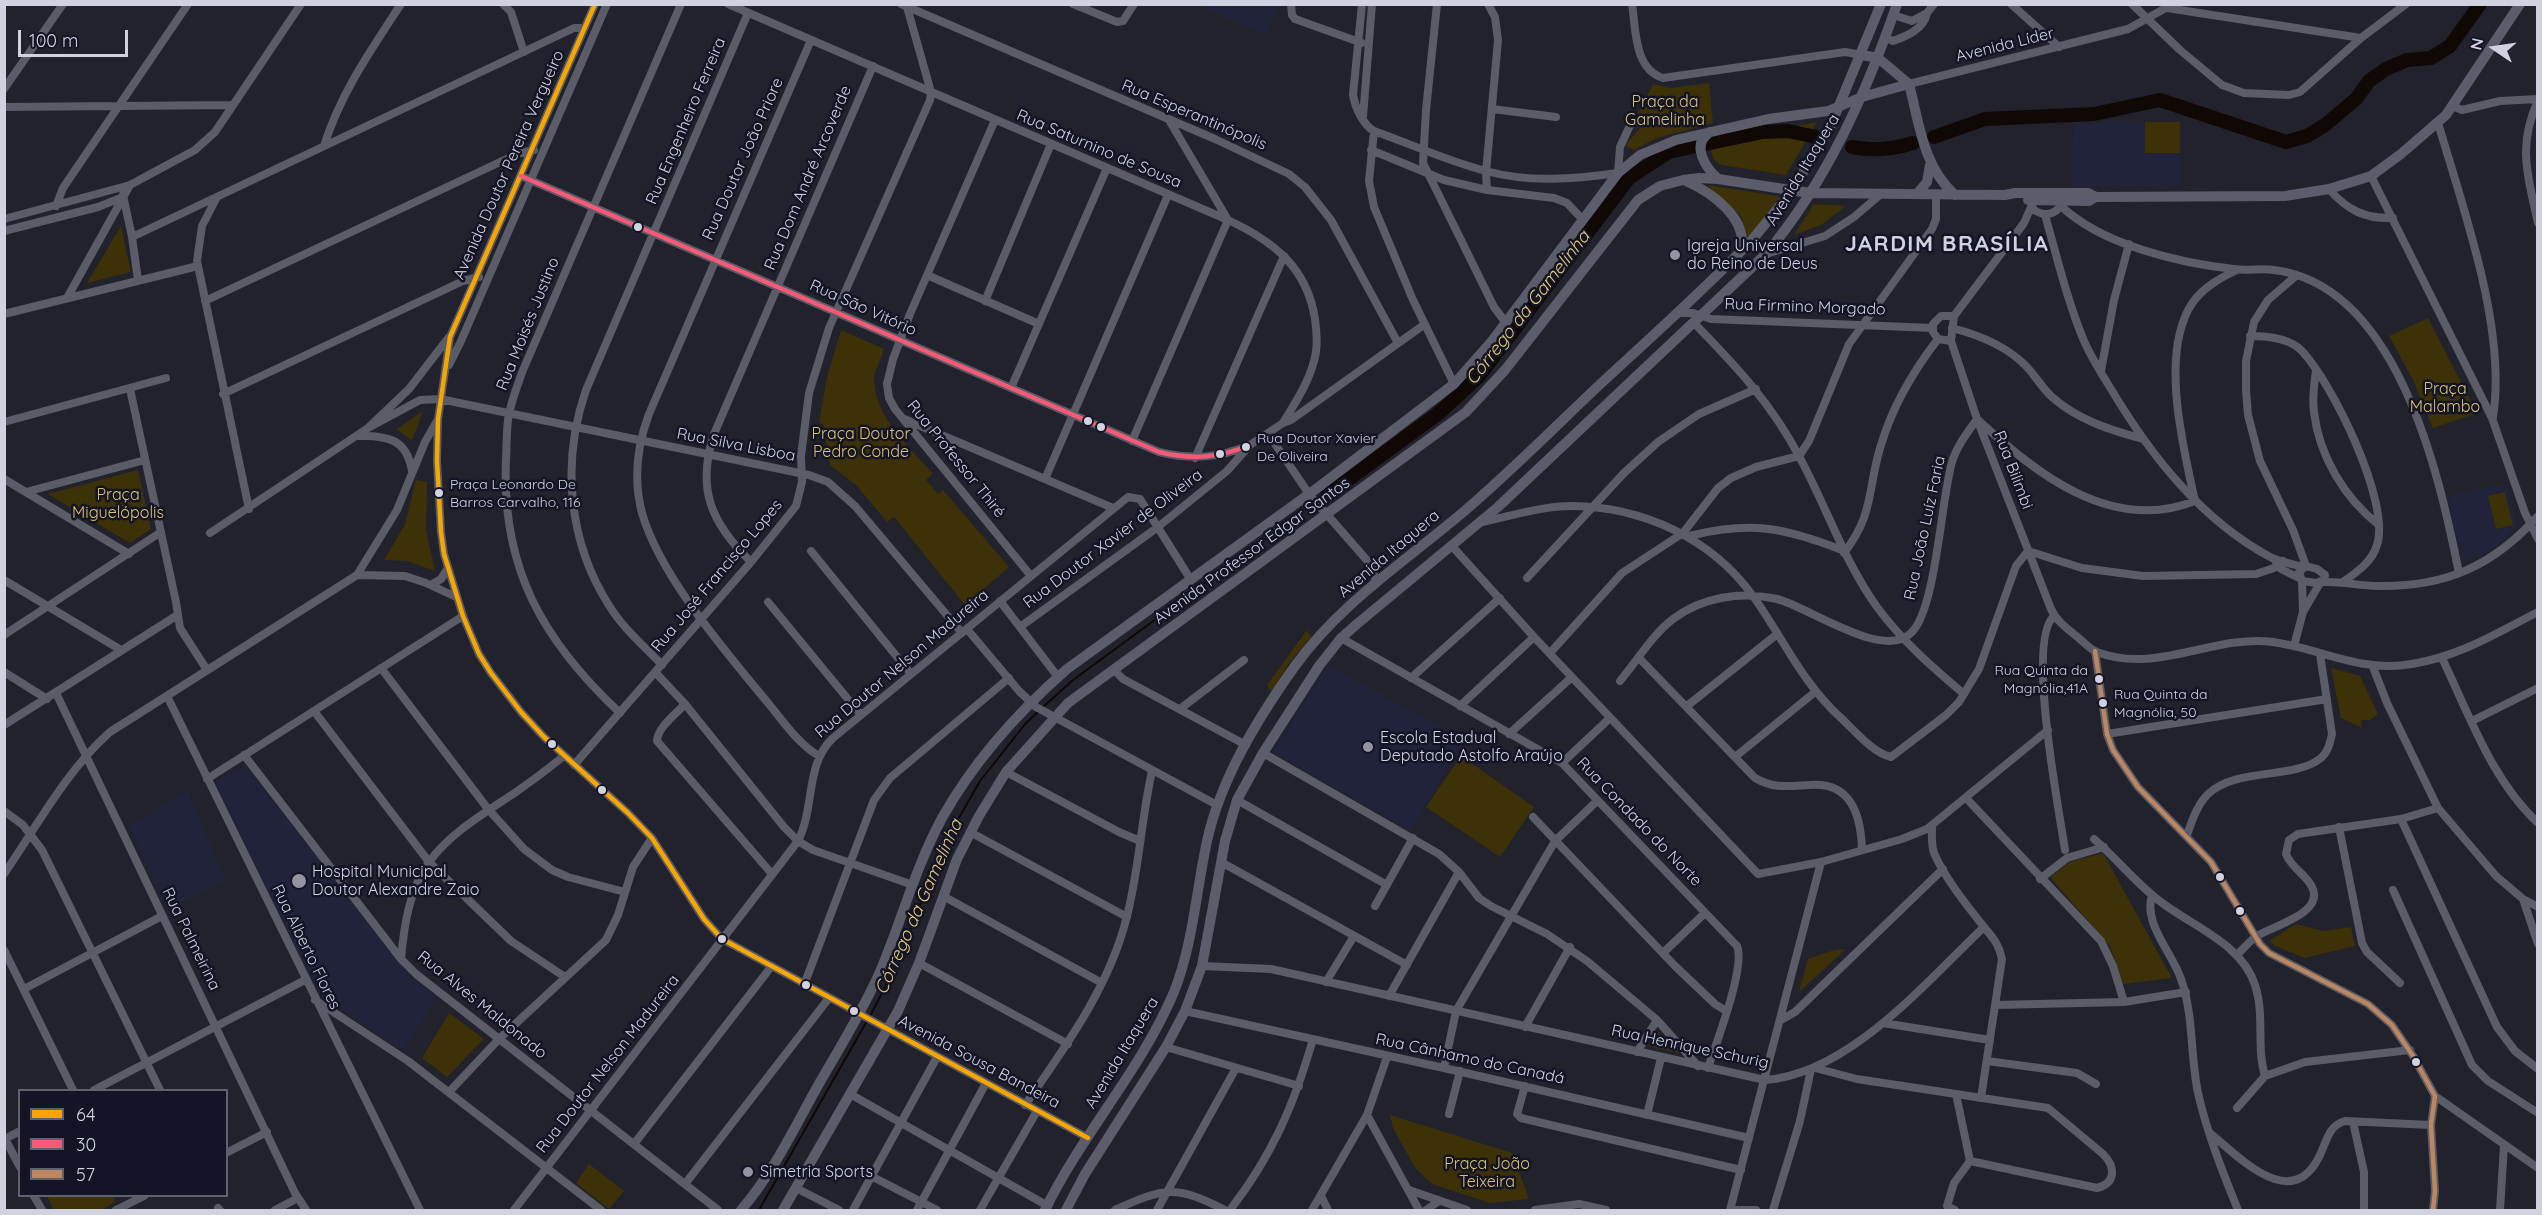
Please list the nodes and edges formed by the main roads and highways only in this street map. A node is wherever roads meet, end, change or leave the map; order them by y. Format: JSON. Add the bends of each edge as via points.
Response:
{"nodes":[{"id":1,"x":1881,"y":4,"type":"edge"},
{"id":2,"x":2520,"y":4,"type":"edge"},
{"id":3,"x":1895,"y":10,"type":"edge"},
{"id":4,"x":1862,"y":55,"type":"junction"},
{"id":5,"x":1878,"y":58,"type":"junction"},
{"id":6,"x":1910,"y":84,"type":"junction"},
{"id":7,"x":1862,"y":97,"type":"junction"},
{"id":8,"x":1840,"y":105,"type":"junction"},
{"id":9,"x":1715,"y":130,"type":"junction"},
{"id":10,"x":1930,"y":165,"type":"junction"},
{"id":11,"x":1718,"y":179,"type":"junction"},
{"id":12,"x":1683,"y":180,"type":"junction"},
{"id":13,"x":1792,"y":191,"type":"junction"},
{"id":14,"x":1810,"y":193,"type":"junction"},
{"id":15,"x":1917,"y":194,"type":"junction"},
{"id":16,"x":2046,"y":194,"type":"junction"},
{"id":17,"x":1954,"y":195,"type":"junction"},
{"id":18,"x":2005,"y":195,"type":"junction"},
{"id":19,"x":2063,"y":200,"type":"junction"},
{"id":20,"x":2036,"y":209,"type":"junction"},
{"id":21,"x":1740,"y":252,"type":"junction"},
{"id":22,"x":1088,"y":1138,"type":"junction"},
{"id":23,"x":1047,"y":1208,"type":"edge"},
{"id":24,"x":1067,"y":1209,"type":"edge"},
{"id":25,"x":741,"y":1210,"type":"edge"},
{"id":26,"x":783,"y":1210,"type":"edge"}],
"edges":[{"from":1,"to":4,"type":"main road","name":"Avenida Itaquera"},
{"from":2,"to":19,"type":"main road","via":[[2438,123],[2371,176],[2329,189],[2265,197],[2096,197],[2088,193]]},
{"from":3,"to":5,"type":"main road","name":"Avenida Itaquera"},
{"from":4,"to":5,"type":"main road"},
{"from":4,"to":8,"type":"main road","name":"Avenida Itaquera"},
{"from":5,"to":6,"type":"main road"},
{"from":5,"to":7,"type":"main road","name":"Avenida Itaquera"},
{"from":6,"to":7,"type":"main road","name":"Avenida Líder"},
{"from":6,"to":10,"type":"main road"},
{"from":7,"to":8,"type":"main road","name":"Avenida Líder"},
{"from":7,"to":14,"type":"main road","name":"Avenida Itaquera"},
{"from":8,"to":9,"type":"main road","name":"Avenida Professor Edgar Santos","via":[[1827,111]]},
{"from":8,"to":13,"type":"main road","name":"Avenida Itaquera"},
{"from":9,"to":11,"type":"main road","via":[[1704,137],[1700,150],[1704,163]]},
{"from":9,"to":25,"type":"main road","name":"Avenida Professor Edgar Santos","via":[[1659,145],[1618,173],[1506,323],[1454,384],[1058,677],[987,752],[954,798],[930,842],[861,1016],[783,1150]]},
{"from":10,"to":15,"type":"main road","via":[[1927,182]]},
{"from":10,"to":17,"type":"main road"},
{"from":11,"to":12,"type":"main road","name":"Avenida Professor Edgar Santos"},
{"from":11,"to":13,"type":"main road","name":"Avenida Professor Edgar Santos"},
{"from":12,"to":21,"type":"main road","via":[[1707,192],[1731,214],[1742,236]]},
{"from":12,"to":26,"type":"main road","name":"Avenida Professor Edgar Santos","via":[[1660,186],[1638,200],[1505,370],[1466,412],[1052,717],[1006,772],[970,832],[919,963]]},
{"from":13,"to":14,"type":"main road","name":"Avenida Professor Edgar Santos"},
{"from":13,"to":21,"type":"main road","name":"Avenida Itaquera"},
{"from":14,"to":15,"type":"main road","name":"Avenida Professor Edgar Santos"},
{"from":14,"to":24,"type":"main road","name":"Avenida Itaquera","via":[[1766,254],[1704,316],[1482,522],[1341,638],[1305,686],[1237,800],[1221,862],[1203,966],[1185,1011]]},
{"from":15,"to":17,"type":"main road","name":"Avenida Professor Edgar Santos"},
{"from":16,"to":18,"type":"main road"},
{"from":16,"to":19,"type":"main road"},
{"from":16,"to":20,"type":"main road","via":[[2034,197]]},
{"from":17,"to":18,"type":"main road","name":"Avenida Professor Edgar Santos"},
{"from":18,"to":20,"type":"main road"},
{"from":19,"to":20,"type":"main road"},
{"from":21,"to":22,"type":"main road","name":"Avenida Itaquera","via":[[1469,507],[1376,583],[1311,646],[1284,682],[1246,745],[1217,805],[1180,978],[1142,1054]]},
{"from":22,"to":23,"type":"main road","name":"Avenida Itaquera"},
{"from":22,"to":24,"type":"main road","via":[[1092,1151],[1071,1190]]}]}
